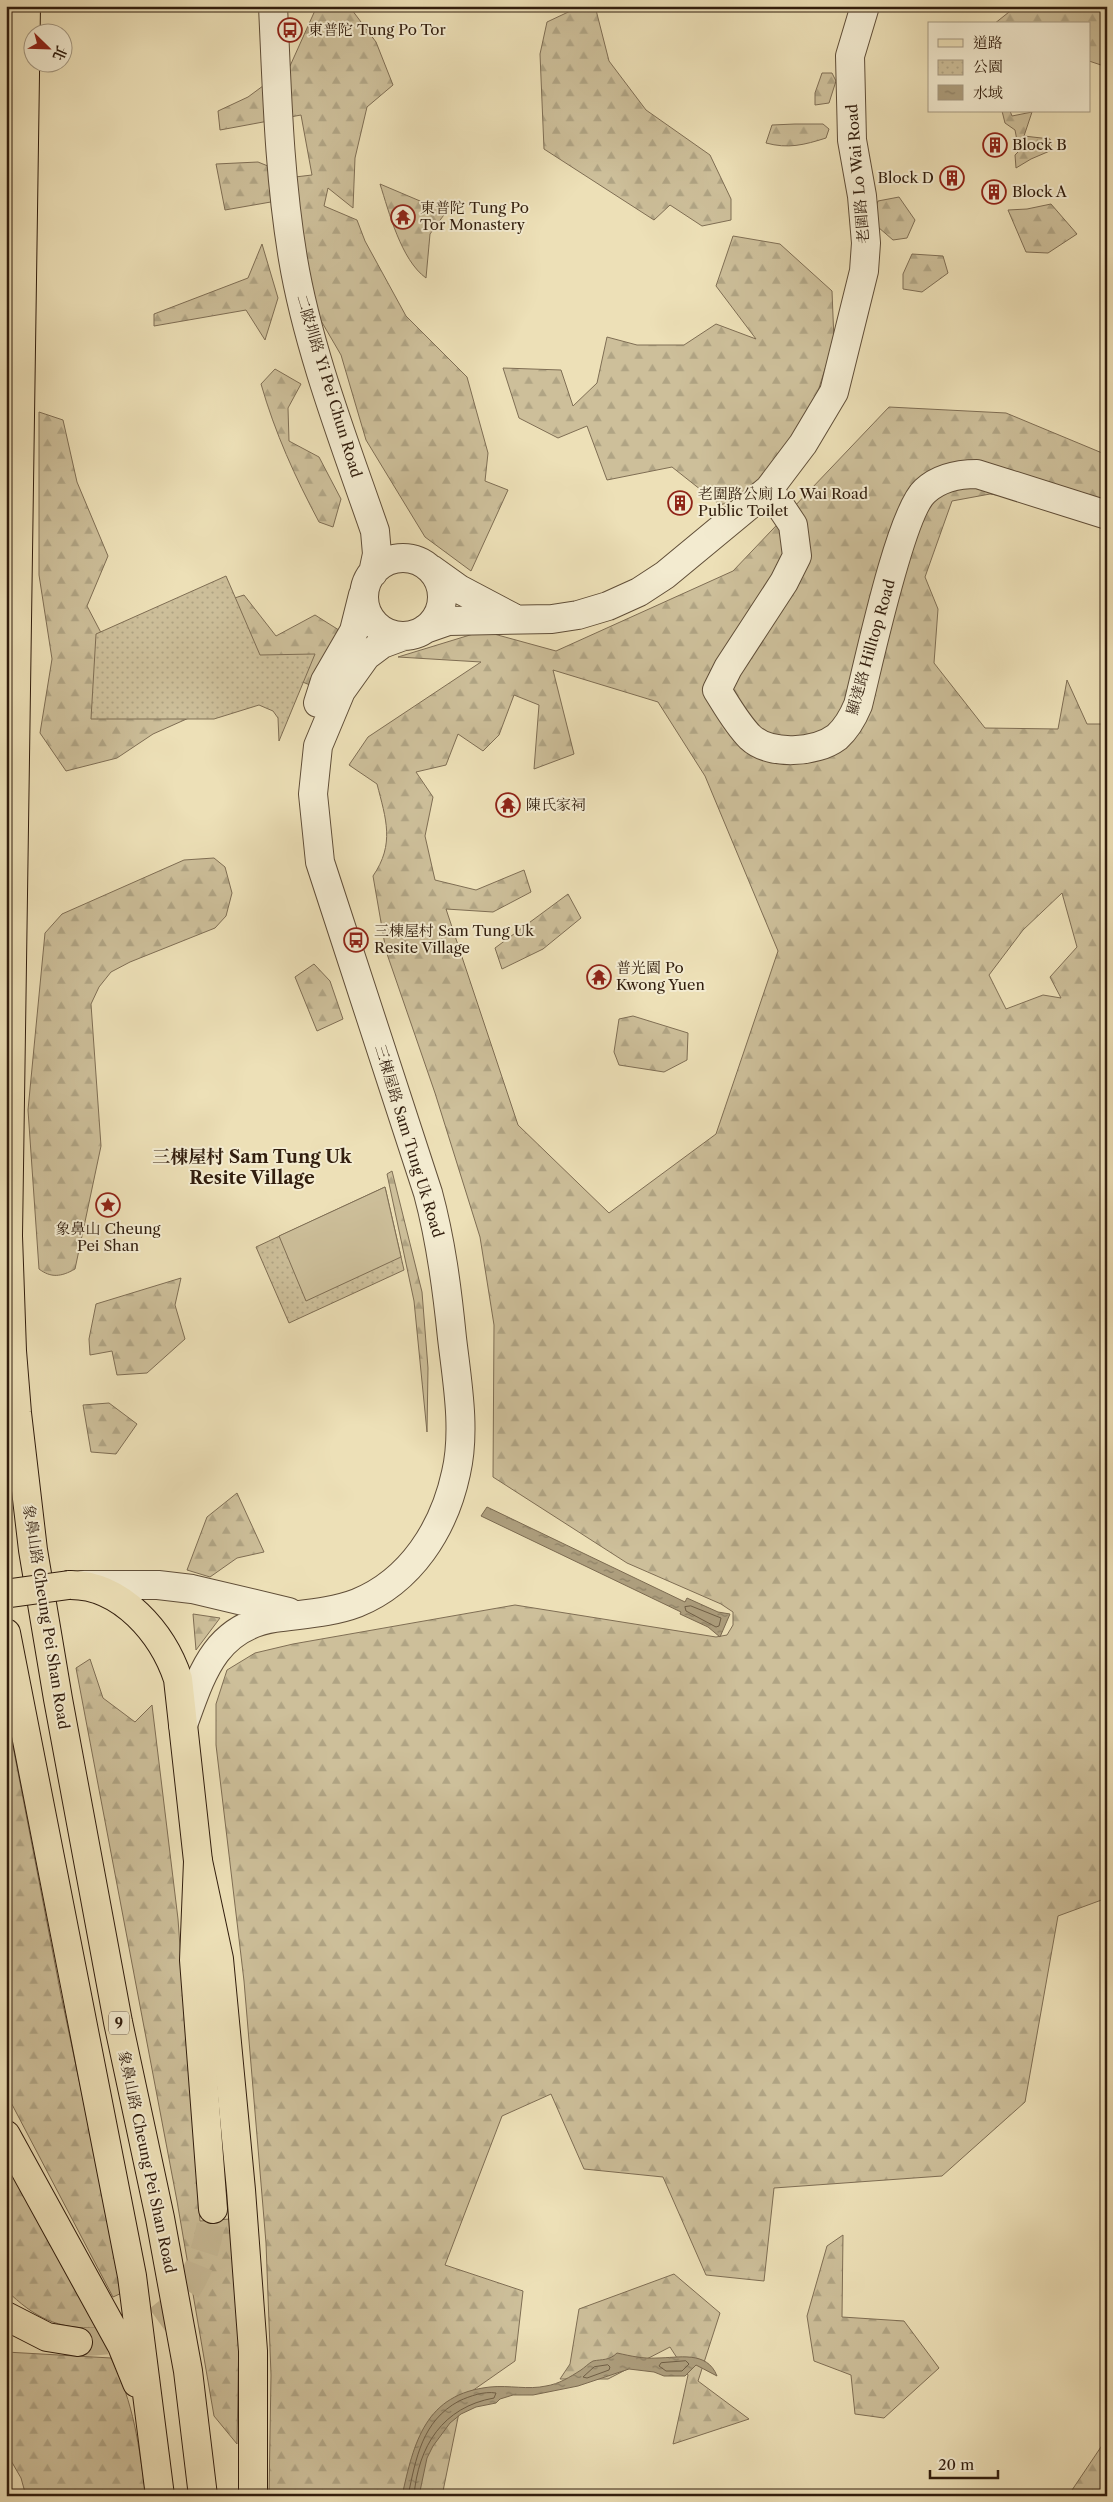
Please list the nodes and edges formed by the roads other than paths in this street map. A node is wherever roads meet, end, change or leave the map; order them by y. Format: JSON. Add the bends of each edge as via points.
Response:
{"nodes":[{"id":1,"x":26,"y":6,"type":"edge"},
{"id":2,"x":273,"y":6,"type":"edge"},
{"id":3,"x":865,"y":6,"type":"edge"},
{"id":4,"x":770,"y":489,"type":"junction"},
{"id":5,"x":363,"y":497,"type":"junction"},
{"id":6,"x":1107,"y":515,"type":"edge"},
{"id":7,"x":423,"y":564,"type":"junction"},
{"id":8,"x":368,"y":584,"type":"junction"},
{"id":9,"x":527,"y":620,"type":"junction"},
{"id":10,"x":413,"y":633,"type":"junction"},
{"id":11,"x":318,"y":746,"type":"junction"},
{"id":12,"x":74,"y":1585,"type":"junction"},
{"id":13,"x":8,"y":1594,"type":"edge"},
{"id":14,"x":308,"y":1614,"type":"junction"},
{"id":15,"x":6,"y":1633,"type":"edge"},
{"id":16,"x":184,"y":1726,"type":"junction"},
{"id":17,"x":198,"y":1860,"type":"junction"},
{"id":18,"x":6,"y":2135,"type":"edge"},
{"id":19,"x":213,"y":2209,"type":"tunnel mouth"},
{"id":20,"x":6,"y":2316,"type":"edge"},
{"id":21,"x":6,"y":2336,"type":"edge"},
{"id":22,"x":47,"y":2337,"type":"junction"},
{"id":23,"x":78,"y":2342,"type":"tunnel mouth"},
{"id":24,"x":152,"y":2431,"type":"junction"},
{"id":25,"x":160,"y":2496,"type":"edge"},
{"id":26,"x":203,"y":2496,"type":"edge"},
{"id":27,"x":253,"y":2496,"type":"edge"}],
"edges":[{"from":1,"to":26,"type":"main road","name":"象鼻山路 Cheung Pei Shan Road","number":"9","via":[[9,1198],[12,1351],[32,1541],[58,1699],[118,2022],[162,2226],[194,2412]]},
{"from":2,"to":5,"type":"street","name":"二陂圳路 Yi Pei Chun Road","via":[[279,142],[293,259],[308,331]]},
{"from":3,"to":4,"type":"street","name":"老圍路 Lo Wai Road","via":[[850,56],[852,140],[866,243],[864,271],[834,392],[803,444]]},
{"from":4,"to":6,"type":"street","name":"顯達路 Hilltop Road","via":[[793,525],[797,556],[717,690],[751,738],[770,748],[785,750],[814,747],[836,737],[850,722],[858,705],[902,536],[913,508],[924,492],[957,474],[977,474]]},
{"from":4,"to":9,"type":"street","name":"老圍路 Lo Wai Road","via":[[665,575],[639,592],[578,615]]},
{"from":5,"to":7,"type":"street","name":"二陂圳路 Yi Pei Chun Road","via":[[387,537]]},
{"from":5,"to":8,"type":"street","name":"二陂圳路 Yi Pei Chun Road","via":[[377,543]]},
{"from":7,"to":8,"type":"street","via":[[405,558],[388,561]]},
{"from":7,"to":9,"type":"street","name":"老圍路 Lo Wai Road","via":[[496,610]]},
{"from":7,"to":10,"type":"street","via":[[439,582],[442,600],[437,618]]},
{"from":8,"to":10,"type":"street","via":[[367,613],[376,627],[392,635]]},
{"from":8,"to":11,"type":"street","name":"三棟屋路 Sam Tung Uk Road","via":[[354,630],[325,681],[319,699],[315,719]]},
{"from":9,"to":10,"type":"street","name":"老圍路 Lo Wai Road","via":[[448,620]]},
{"from":10,"to":11,"type":"street","name":"三棟屋路 Sam Tung Uk Road","via":[[382,644],[358,666],[341,691]]},
{"from":11,"to":14,"type":"street","name":"三棟屋路 Sam Tung Uk Road","via":[[313,794],[320,862],[439,1233],[458,1396],[459,1437],[456,1472],[443,1516],[424,1550],[381,1590],[357,1603]]},
{"from":12,"to":13,"type":"main road","bridge":true},
{"from":12,"to":14,"type":"street","name":"三棟屋路 Sam Tung Uk Road","via":[[158,1585],[192,1589],[274,1610]]},
{"from":12,"to":16,"type":"main road","via":[[97,1591],[127,1606],[155,1632],[172,1661],[178,1679]]},
{"from":14,"to":16,"type":"street","name":"三棟屋路 Sam Tung Uk Road","via":[[273,1618],[231,1636],[218,1647],[201,1676]]},
{"from":15,"to":24,"type":"main road","via":[[132,2276]]},
{"from":16,"to":17,"type":"main road"},
{"from":17,"to":19,"type":"main road","via":[[194,1960]]},
{"from":17,"to":27,"type":"main road","via":[[219,1959],[240,2171],[253,2351]]},
{"from":18,"to":24,"type":"main road","via":[[122,2346]]},
{"from":20,"to":22,"type":"main road"},
{"from":21,"to":22,"type":"main road"},
{"from":22,"to":23,"type":"main road"},
{"from":24,"to":25,"type":"main road"}]}
